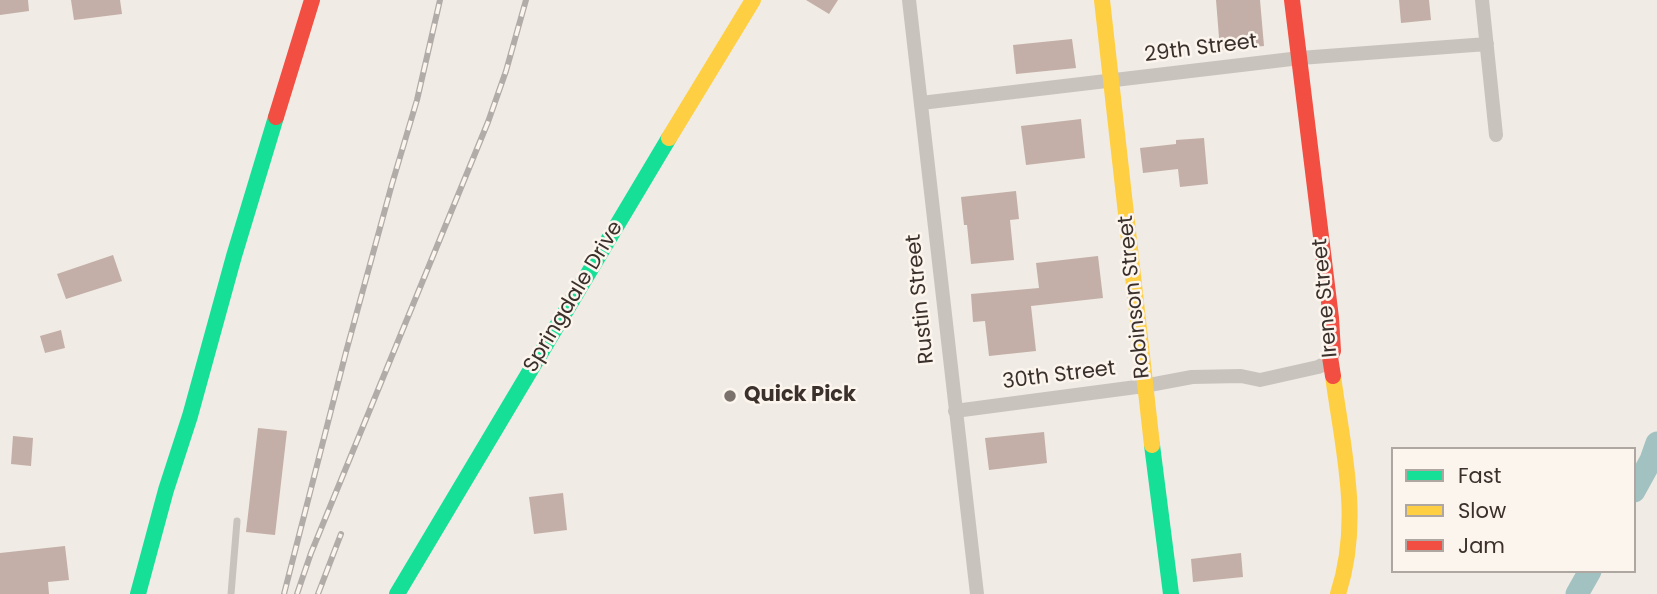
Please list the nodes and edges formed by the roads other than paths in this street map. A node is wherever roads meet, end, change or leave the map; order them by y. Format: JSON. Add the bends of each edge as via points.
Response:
{"nodes":[{"id":1,"x":312,"y":0,"type":"edge"},
{"id":2,"x":753,"y":0,"type":"edge"},
{"id":3,"x":909,"y":0,"type":"edge"},
{"id":4,"x":1102,"y":0,"type":"edge"},
{"id":5,"x":1292,"y":0,"type":"edge"},
{"id":6,"x":1482,"y":0,"type":"edge"},
{"id":7,"x":1487,"y":44,"type":"junction"},
{"id":8,"x":1300,"y":58,"type":"junction"},
{"id":9,"x":1112,"y":82,"type":"junction"},
{"id":10,"x":921,"y":103,"type":"junction"},
{"id":11,"x":1496,"y":135,"type":"dead end"},
{"id":12,"x":1330,"y":357,"type":"junction"},
{"id":13,"x":1144,"y":386,"type":"junction"},
{"id":14,"x":955,"y":411,"type":"junction"},
{"id":15,"x":237,"y":521,"type":"dead end"},
{"id":16,"x":138,"y":594,"type":"edge"},
{"id":17,"x":231,"y":594,"type":"edge"},
{"id":18,"x":397,"y":594,"type":"edge"},
{"id":19,"x":977,"y":594,"type":"edge"},
{"id":20,"x":1171,"y":594,"type":"edge"},
{"id":21,"x":1338,"y":594,"type":"edge"}],
"edges":[{"from":1,"to":16,"type":"street"},
{"from":2,"to":18,"type":"street","name":"Springdale Drive"},
{"from":3,"to":10,"type":"street","name":"Rustin Street"},
{"from":4,"to":9,"type":"street","name":"Robinson Street"},
{"from":5,"to":8,"type":"street","name":"Irene Street"},
{"from":6,"to":7,"type":"street"},
{"from":7,"to":8,"type":"street","name":"29th Street"},
{"from":7,"to":11,"type":"street"},
{"from":8,"to":9,"type":"street","name":"29th Street"},
{"from":8,"to":12,"type":"street","name":"Irene Street","via":[[1331,318]]},
{"from":9,"to":10,"type":"street","name":"29th Street"},
{"from":9,"to":13,"type":"street","name":"Robinson Street"},
{"from":10,"to":14,"type":"street","name":"Rustin Street"},
{"from":12,"to":13,"type":"street","name":"30th Street","via":[[1318,367],[1260,380],[1192,377]]},
{"from":12,"to":21,"type":"street","name":"Irene Street","via":[[1348,480],[1349,554]]},
{"from":13,"to":14,"type":"street","name":"30th Street"},
{"from":13,"to":20,"type":"street","name":"Robinson Street"},
{"from":14,"to":19,"type":"street","name":"Rustin Street"},
{"from":15,"to":17,"type":"lane"}]}
